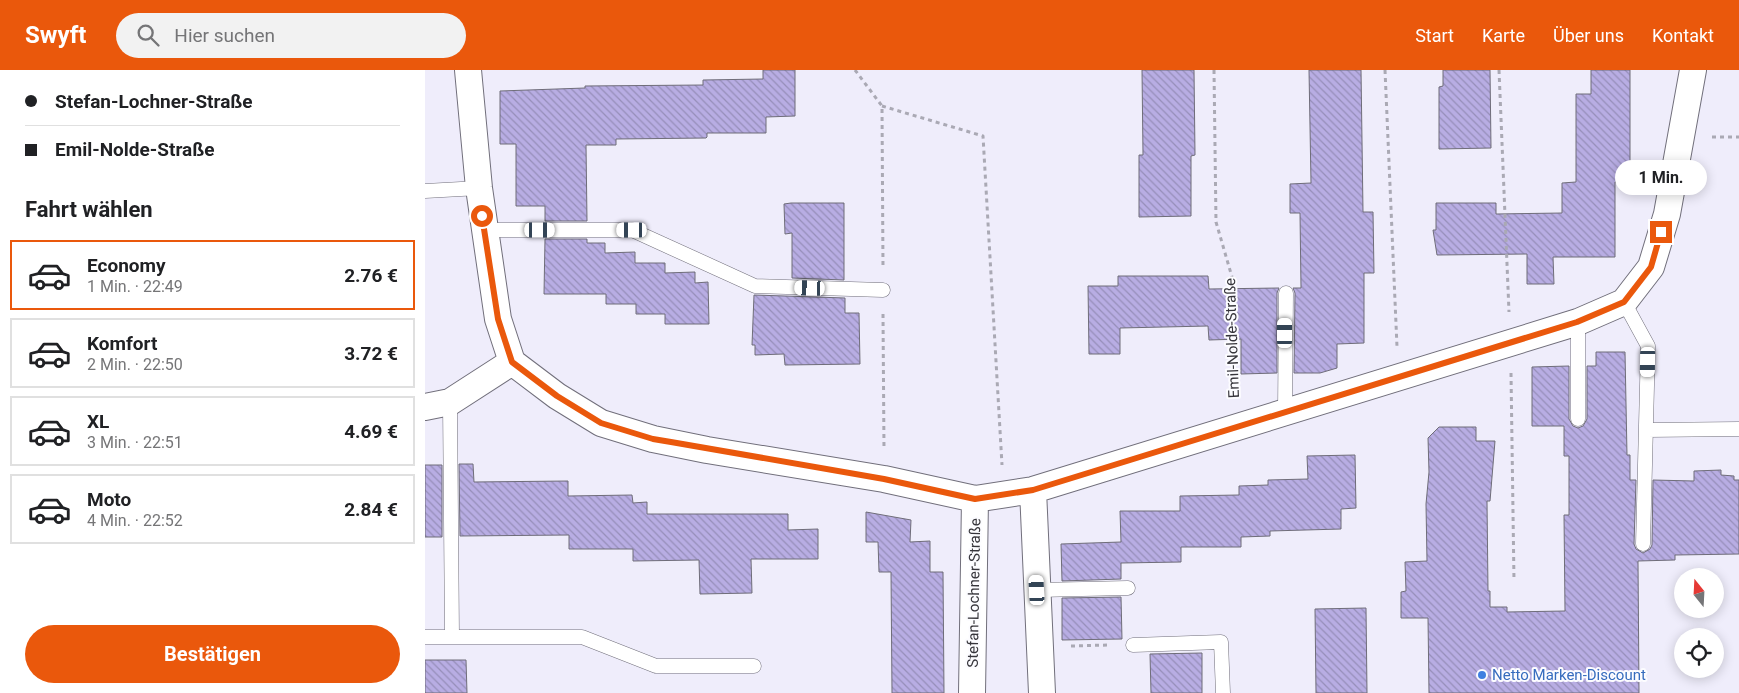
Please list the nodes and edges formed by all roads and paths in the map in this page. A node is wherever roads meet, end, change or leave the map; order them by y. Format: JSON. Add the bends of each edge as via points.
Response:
{"nodes":[{"id":1,"x":468,"y":70,"type":"edge"},
{"id":2,"x":1214,"y":70,"type":"edge"},
{"id":3,"x":1385,"y":70,"type":"edge"},
{"id":4,"x":1693,"y":70,"type":"edge"},
{"id":5,"x":882,"y":106,"type":"dead end"},
{"id":6,"x":479,"y":188,"type":"junction"},
{"id":7,"x":425,"y":191,"type":"edge"},
{"id":8,"x":484,"y":230,"type":"junction"},
{"id":9,"x":883,"y":290,"type":"dead end"},
{"id":10,"x":1286,"y":293,"type":"dead end"},
{"id":11,"x":1624,"y":302,"type":"junction"},
{"id":12,"x":1577,"y":322,"type":"junction"},
{"id":13,"x":512,"y":362,"type":"junction"},
{"id":14,"x":1398,"y":377,"type":"junction"},
{"id":15,"x":437,"y":405,"type":"edge"},
{"id":16,"x":1285,"y":412,"type":"junction"},
{"id":17,"x":1578,"y":419,"type":"dead end"},
{"id":18,"x":1235,"y":428,"type":"junction"},
{"id":19,"x":1739,"y":429,"type":"edge"},
{"id":20,"x":1647,"y":430,"type":"junction"},
{"id":21,"x":1033,"y":490,"type":"junction"},
{"id":22,"x":1004,"y":494,"type":"junction"},
{"id":23,"x":975,"y":499,"type":"junction"},
{"id":24,"x":1643,"y":544,"type":"dead end"},
{"id":25,"x":1128,"y":588,"type":"dead end"},
{"id":26,"x":1037,"y":590,"type":"junction"},
{"id":27,"x":425,"y":637,"type":"edge"},
{"id":28,"x":452,"y":637,"type":"junction"},
{"id":29,"x":1133,"y":644,"type":"joint"},
{"id":30,"x":1040,"y":647,"type":"junction"},
{"id":31,"x":754,"y":666,"type":"dead end"},
{"id":32,"x":972,"y":693,"type":"edge"},
{"id":33,"x":1042,"y":693,"type":"edge"},
{"id":34,"x":1223,"y":693,"type":"edge"}],
"edges":[{"from":1,"to":6,"type":"street"},
{"from":2,"to":18,"type":"path","name":"Emil-Nolde-Straße","via":[[1216,222],[1232,277]]},
{"from":3,"to":14,"type":"path"},
{"from":4,"to":11,"type":"street","via":[[1667,214],[1651,267]]},
{"from":5,"to":22,"type":"path","via":[[983,136]]},
{"from":6,"to":7,"type":"lane"},
{"from":6,"to":8,"type":"street"},
{"from":8,"to":9,"type":"lane","via":[[632,230],[755,286]]},
{"from":8,"to":13,"type":"street","via":[[498,319]]},
{"from":10,"to":16,"type":"lane"},
{"from":11,"to":12,"type":"street"},
{"from":11,"to":20,"type":"lane","via":[[1648,346]]},
{"from":12,"to":14,"type":"street"},
{"from":12,"to":17,"type":"lane"},
{"from":13,"to":15,"type":"street"},
{"from":13,"to":23,"type":"street","name":"Stefan-Lochner-Straße","via":[[557,396],[601,423],[653,439],[884,479]]},
{"from":14,"to":16,"type":"street"},
{"from":15,"to":28,"type":"lane"},
{"from":16,"to":18,"type":"street"},
{"from":18,"to":21,"type":"street"},
{"from":19,"to":20,"type":"lane"},
{"from":20,"to":24,"type":"lane"},
{"from":21,"to":22,"type":"street"},
{"from":21,"to":26,"type":"street"},
{"from":22,"to":23,"type":"street"},
{"from":23,"to":32,"type":"street","name":"Stefan-Lochner-Straße"},
{"from":25,"to":26,"type":"lane"},
{"from":26,"to":30,"type":"street"},
{"from":27,"to":28,"type":"lane"},
{"from":28,"to":31,"type":"lane","via":[[582,637],[656,666]]},
{"from":29,"to":30,"type":"path"},
{"from":29,"to":34,"type":"lane","via":[[1221,642]]},
{"from":30,"to":33,"type":"street"}]}
